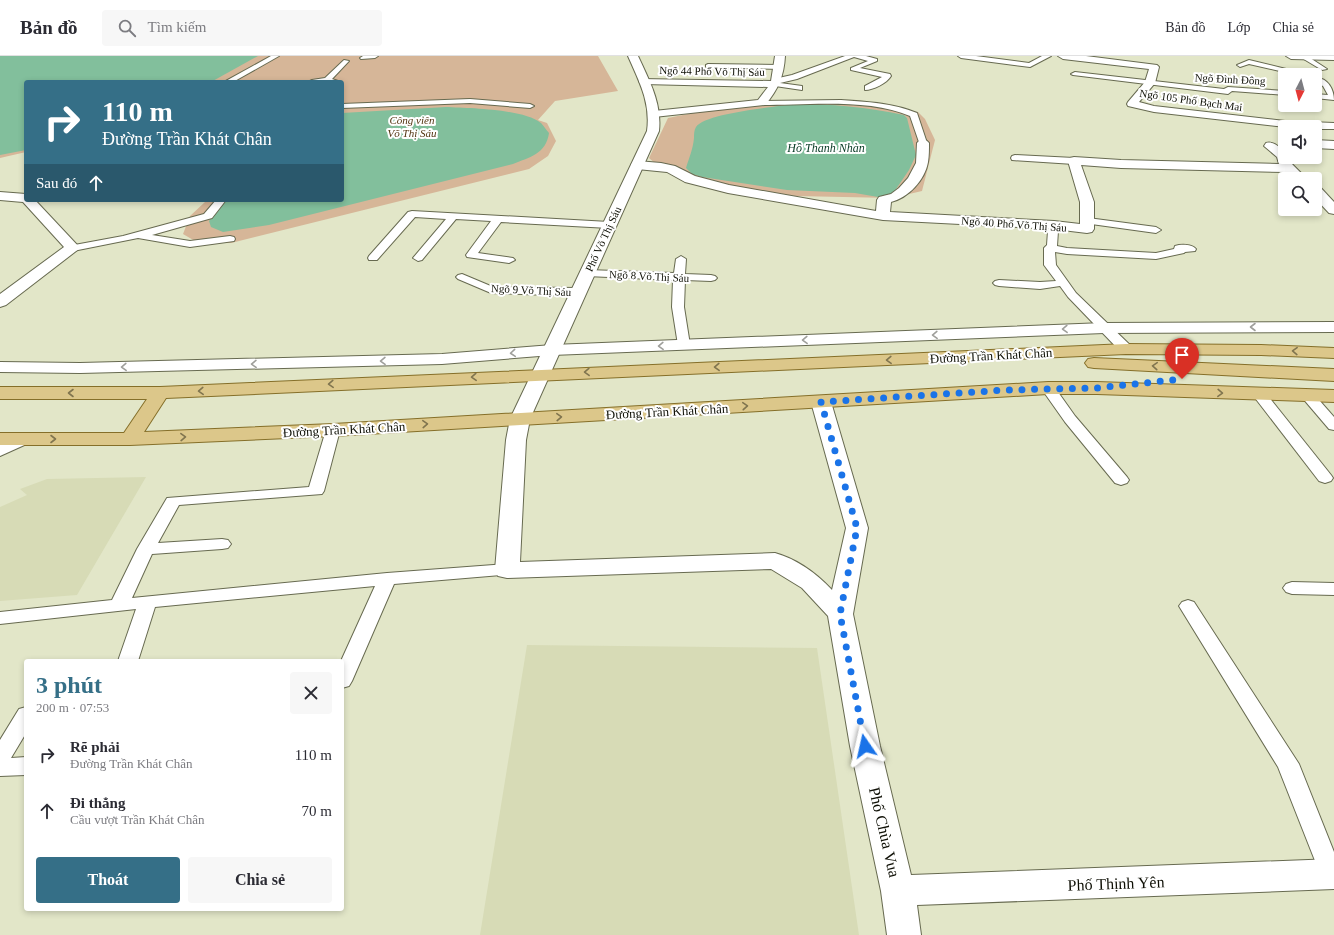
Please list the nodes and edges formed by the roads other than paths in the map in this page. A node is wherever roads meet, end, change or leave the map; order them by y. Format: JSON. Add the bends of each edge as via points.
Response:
{"nodes":[{"id":1,"x":276,"y":56,"type":"edge"},
{"id":2,"x":375,"y":56,"type":"edge"},
{"id":3,"x":633,"y":56,"type":"edge"},
{"id":4,"x":780,"y":56,"type":"edge"},
{"id":5,"x":851,"y":56,"type":"edge"},
{"id":6,"x":856,"y":56,"type":"edge"},
{"id":7,"x":962,"y":56,"type":"edge"},
{"id":8,"x":1048,"y":56,"type":"edge"},
{"id":9,"x":1063,"y":56,"type":"edge"},
{"id":10,"x":1291,"y":56,"type":"edge"},
{"id":11,"x":1304,"y":57,"type":"edge"},
{"id":12,"x":1334,"y":57,"type":"edge"},
{"id":13,"x":363,"y":58,"type":"dead end"},
{"id":14,"x":1259,"y":58,"type":"dead end"},
{"id":15,"x":346,"y":61,"type":"dead end"},
{"id":16,"x":1249,"y":62,"type":"junction"},
{"id":17,"x":1240,"y":65,"type":"dead end"},
{"id":18,"x":708,"y":66,"type":"dead end"},
{"id":19,"x":780,"y":67,"type":"junction"},
{"id":20,"x":1278,"y":69,"type":"edge"},
{"id":21,"x":1324,"y":69,"type":"dead end"},
{"id":22,"x":1075,"y":74,"type":"dead end"},
{"id":23,"x":232,"y":80,"type":"edge"},
{"id":24,"x":327,"y":80,"type":"edge"},
{"id":25,"x":644,"y":81,"type":"junction"},
{"id":26,"x":1322,"y":82,"type":"edge"},
{"id":27,"x":776,"y":83,"type":"junction"},
{"id":28,"x":1150,"y":83,"type":"junction"},
{"id":29,"x":799,"y":88,"type":"dead end"},
{"id":30,"x":868,"y":88,"type":"dead end"},
{"id":31,"x":1278,"y":93,"type":"edge"},
{"id":32,"x":1322,"y":97,"type":"edge"},
{"id":33,"x":1334,"y":98,"type":"edge"},
{"id":34,"x":761,"y":103,"type":"junction"},
{"id":35,"x":344,"y":106,"type":"edge"},
{"id":36,"x":530,"y":106,"type":"dead end"},
{"id":37,"x":654,"y":114,"type":"junction"},
{"id":38,"x":1334,"y":126,"type":"edge"},
{"id":39,"x":923,"y":143,"type":"joint"},
{"id":40,"x":1322,"y":144,"type":"edge"},
{"id":41,"x":1278,"y":145,"type":"edge"},
{"id":42,"x":1334,"y":145,"type":"edge"},
{"id":43,"x":1278,"y":152,"type":"edge"},
{"id":44,"x":1015,"y":158,"type":"dead end"},
{"id":45,"x":1074,"y":161,"type":"junction"},
{"id":46,"x":1286,"y":164,"type":"edge"},
{"id":47,"x":637,"y":165,"type":"junction"},
{"id":48,"x":1289,"y":168,"type":"junction"},
{"id":49,"x":1293,"y":172,"type":"edge"},
{"id":50,"x":0,"y":196,"type":"edge"},
{"id":51,"x":1322,"y":197,"type":"edge"},
{"id":52,"x":24,"y":199,"type":"edge"},
{"id":53,"x":30,"y":202,"type":"edge"},
{"id":54,"x":219,"y":202,"type":"edge"},
{"id":55,"x":1334,"y":210,"type":"edge"},
{"id":56,"x":883,"y":216,"type":"junction"},
{"id":57,"x":453,"y":217,"type":"junction"},
{"id":58,"x":497,"y":220,"type":"junction"},
{"id":59,"x":609,"y":225,"type":"junction"},
{"id":60,"x":1087,"y":228,"type":"junction"},
{"id":61,"x":1156,"y":230,"type":"dead end"},
{"id":62,"x":1053,"y":231,"type":"dead end"},
{"id":63,"x":138,"y":235,"type":"junction"},
{"id":64,"x":1137,"y":236,"type":"dead end"},
{"id":65,"x":230,"y":239,"type":"dead end"},
{"id":66,"x":73,"y":248,"type":"junction"},
{"id":67,"x":1049,"y":248,"type":"junction"},
{"id":68,"x":1191,"y":249,"type":"dead end"},
{"id":69,"x":373,"y":258,"type":"dead end"},
{"id":70,"x":418,"y":258,"type":"dead end"},
{"id":71,"x":682,"y":259,"type":"dead end"},
{"id":72,"x":509,"y":260,"type":"dead end"},
{"id":73,"x":587,"y":273,"type":"junction"},
{"id":74,"x":462,"y":277,"type":"dead end"},
{"id":75,"x":679,"y":278,"type":"junction"},
{"id":76,"x":711,"y":278,"type":"dead end"},
{"id":77,"x":1063,"y":282,"type":"junction"},
{"id":78,"x":999,"y":283,"type":"dead end"},
{"id":79,"x":578,"y":292,"type":"junction"},
{"id":80,"x":2,"y":299,"type":"edge"},
{"id":81,"x":1334,"y":327,"type":"edge"},
{"id":82,"x":1104,"y":328,"type":"junction"},
{"id":83,"x":684,"y":345,"type":"junction"},
{"id":84,"x":1126,"y":349,"type":"junction"},
{"id":85,"x":552,"y":350,"type":"junction"},
{"id":86,"x":1334,"y":352,"type":"edge"},
{"id":87,"x":984,"y":356,"type":"junction"},
{"id":88,"x":0,"y":367,"type":"edge"},
{"id":89,"x":541,"y":374,"type":"junction"},
{"id":90,"x":1334,"y":375,"type":"edge"},
{"id":91,"x":1334,"y":380,"type":"edge"},
{"id":92,"x":1048,"y":388,"type":"junction"},
{"id":93,"x":1097,"y":388,"type":"junction"},
{"id":94,"x":160,"y":392,"type":"junction"},
{"id":95,"x":0,"y":393,"type":"edge"},
{"id":96,"x":1259,"y":394,"type":"junction"},
{"id":97,"x":1307,"y":395,"type":"junction"},
{"id":98,"x":1334,"y":396,"type":"edge"},
{"id":99,"x":821,"y":402,"type":"junction"},
{"id":100,"x":520,"y":419,"type":"junction"},
{"id":101,"x":1334,"y":426,"type":"edge"},
{"id":102,"x":333,"y":430,"type":"junction"},
{"id":103,"x":0,"y":439,"type":"edge"},
{"id":104,"x":26,"y":439,"type":"junction"},
{"id":105,"x":130,"y":439,"type":"junction"},
{"id":106,"x":0,"y":451,"type":"edge"},
{"id":107,"x":1325,"y":478,"type":"dead end"},
{"id":108,"x":1121,"y":480,"type":"dead end"},
{"id":109,"x":222,"y":544,"type":"dead end"},
{"id":110,"x":146,"y":549,"type":"junction"},
{"id":111,"x":507,"y":570,"type":"junction"},
{"id":112,"x":387,"y":579,"type":"junction"},
{"id":113,"x":1292,"y":588,"type":"dead end"},
{"id":114,"x":1334,"y":589,"type":"edge"},
{"id":115,"x":148,"y":602,"type":"junction"},
{"id":116,"x":119,"y":605,"type":"junction"},
{"id":117,"x":1188,"y":606,"type":"dead end"},
{"id":118,"x":840,"y":614,"type":"junction"},
{"id":119,"x":0,"y":618,"type":"edge"},
{"id":120,"x":129,"y":659,"type":"edge"},
{"id":121,"x":347,"y":660,"type":"edge"},
{"id":122,"x":344,"y":673,"type":"edge"},
{"id":123,"x":24,"y":718,"type":"edge"},
{"id":124,"x":0,"y":758,"type":"edge"},
{"id":125,"x":24,"y":766,"type":"edge"},
{"id":126,"x":0,"y":767,"type":"edge"},
{"id":127,"x":1333,"y":874,"type":"edge"},
{"id":128,"x":898,"y":891,"type":"junction"},
{"id":129,"x":904,"y":935,"type":"edge"}],
"edges":[{"from":1,"to":23,"type":"lane"},
{"from":2,"to":13,"type":"lane"},
{"from":3,"to":25,"type":"street","name":"Phố Võ Thị Sáu"},
{"from":4,"to":19,"type":"street","name":"Ngõ 44 Phố Võ Thị Sáu"},
{"from":5,"to":27,"type":"lane"},
{"from":6,"to":30,"type":"lane","via":[[875,60],[853,68],[887,76]]},
{"from":7,"to":8,"type":"lane","via":[[1030,65]]},
{"from":9,"to":28,"type":"street","name":"Ngõ 105 Phố Bạch Mai","via":[[1154,67]]},
{"from":10,"to":11,"type":"street"},
{"from":11,"to":12,"type":"street"},
{"from":11,"to":21,"type":"lane"},
{"from":14,"to":16,"type":"lane"},
{"from":15,"to":24,"type":"lane"},
{"from":16,"to":17,"type":"lane"},
{"from":16,"to":20,"type":"lane"},
{"from":18,"to":19,"type":"lane"},
{"from":19,"to":27,"type":"street","name":"Ngõ 44 Phố Võ Thị Sáu"},
{"from":22,"to":28,"type":"lane","name":"Ngõ Đình Đông"},
{"from":25,"to":27,"type":"street","name":"Ngõ 44 Phố Võ Thị Sáu"},
{"from":25,"to":37,"type":"street","name":"Phố Võ Thị Sáu","via":[[651,97]]},
{"from":26,"to":33,"type":"lane"},
{"from":27,"to":29,"type":"lane"},
{"from":27,"to":34,"type":"street"},
{"from":28,"to":31,"type":"lane","name":"Ngõ Đình Đông","via":[[1228,92],[1228,89]]},
{"from":28,"to":38,"type":"street","name":"Ngõ 105 Phố Bạch Mai","via":[[1132,104],[1154,109],[1270,122]]},
{"from":32,"to":33,"type":"lane"},
{"from":34,"to":37,"type":"street"},
{"from":34,"to":39,"type":"lane","via":[[835,103],[897,109],[914,116]]},
{"from":35,"to":36,"type":"lane","via":[[470,101]]},
{"from":37,"to":47,"type":"street","name":"Phố Võ Thị Sáu","via":[[653,131]]},
{"from":39,"to":56,"type":"street","via":[[922,163],[914,179],[896,197],[884,200]]},
{"from":40,"to":42,"type":"street"},
{"from":41,"to":43,"type":"street","via":[[1270,146]]},
{"from":44,"to":45,"type":"lane"},
{"from":45,"to":48,"type":"street"},
{"from":45,"to":60,"type":"street","via":[[1087,202]]},
{"from":46,"to":48,"type":"street"},
{"from":47,"to":56,"type":"street","name":"Ngõ 40 Phố Võ Thị Sáu","via":[[671,169],[690,179],[728,189]]},
{"from":47,"to":59,"type":"street","name":"Phố Võ Thị Sáu"},
{"from":48,"to":49,"type":"street"},
{"from":50,"to":52,"type":"street"},
{"from":51,"to":55,"type":"street"},
{"from":53,"to":66,"type":"street"},
{"from":54,"to":63,"type":"lane","via":[[208,216]]},
{"from":56,"to":60,"type":"street","name":"Ngõ 40 Phố Võ Thị Sáu"},
{"from":57,"to":58,"type":"lane"},
{"from":57,"to":69,"type":"lane","via":[[412,214]]},
{"from":57,"to":70,"type":"lane"},
{"from":58,"to":59,"type":"lane"},
{"from":58,"to":72,"type":"lane","via":[[471,255]]},
{"from":59,"to":73,"type":"street","name":"Phố Võ Thị Sáu"},
{"from":60,"to":61,"type":"lane"},
{"from":60,"to":64,"type":"lane"},
{"from":62,"to":67,"type":"lane","via":[[1052,246]]},
{"from":63,"to":65,"type":"lane","via":[[190,244]]},
{"from":63,"to":66,"type":"lane"},
{"from":66,"to":80,"type":"street"},
{"from":67,"to":68,"type":"lane","via":[[1156,256],[1180,251],[1179,248]]},
{"from":67,"to":77,"type":"lane","via":[[1050,265]]},
{"from":71,"to":75,"type":"lane"},
{"from":73,"to":75,"type":"lane","name":"Ngõ 8 Võ Thị Sáu"},
{"from":73,"to":79,"type":"street","name":"Phố Võ Thị Sáu"},
{"from":74,"to":79,"type":"lane","name":"Ngõ 9 Võ Thị Sáu","via":[[491,290]]},
{"from":75,"to":76,"type":"lane","name":"Ngõ 8 Võ Thị Sáu"},
{"from":75,"to":83,"type":"lane","via":[[678,307]]},
{"from":77,"to":78,"type":"lane"},
{"from":77,"to":82,"type":"lane"},
{"from":79,"to":85,"type":"street","name":"Phố Võ Thị Sáu"},
{"from":81,"to":82,"type":"street","name":"Đường Trần Khát Chân","one_way":true},
{"from":82,"to":83,"type":"street","name":"Đường Trần Khát Chân","one_way":true},
{"from":82,"to":84,"type":"lane"},
{"from":83,"to":85,"type":"street","name":"Đường Trần Khát Chân","one_way":true},
{"from":86,"to":84,"type":"main road","name":"Đường Trần Khát Chân","one_way":true},
{"from":84,"to":87,"type":"main road","name":"Đường Trần Khát Chân"},
{"from":85,"to":88,"type":"street","name":"Đường Trần Khát Chân","one_way":true,"via":[[442,359],[80,368]]},
{"from":85,"to":89,"type":"street","name":"Phố Võ Thị Sáu"},
{"from":87,"to":89,"type":"main road","name":"Đường Trần Khát Chân","one_way":true},
{"from":90,"to":87,"type":"main road","one_way":true},
{"from":89,"to":94,"type":"main road","name":"Đường Trần Khát Chân","one_way":true},
{"from":89,"to":100,"type":"street","name":"Phố Võ Thị Sáu"},
{"from":91,"to":93,"type":"main road","via":[[1182,379]]},
{"from":92,"to":93,"type":"main road","name":"Đường Trần Khát Chân"},
{"from":92,"to":99,"type":"main road","name":"Đường Trần Khát Chân"},
{"from":92,"to":108,"type":"lane","via":[[1070,419]]},
{"from":93,"to":96,"type":"main road","name":"Đường Trần Khát Chân","one_way":true},
{"from":94,"to":95,"type":"main road","name":"Đường Trần Khát Chân","one_way":true},
{"from":94,"to":105,"type":"main road"},
{"from":96,"to":97,"type":"main road","name":"Đường Trần Khát Chân"},
{"from":96,"to":107,"type":"lane"},
{"from":97,"to":98,"type":"main road","name":"Đường Trần Khát Chân"},
{"from":97,"to":101,"type":"lane"},
{"from":100,"to":99,"type":"main road","name":"Đường Trần Khát Chân","one_way":true},
{"from":99,"to":118,"type":"street","name":"Phố Chùa Vua","via":[[857,528]]},
{"from":102,"to":100,"type":"main road","name":"Đường Trần Khát Chân","one_way":true},
{"from":100,"to":111,"type":"street","name":"Phố Võ Thị Sáu","via":[[516,440]]},
{"from":105,"to":102,"type":"main road","name":"Đường Trần Khát Chân","one_way":true},
{"from":102,"to":110,"type":"lane","via":[[316,491],[173,501]]},
{"from":103,"to":104,"type":"main road","name":"Đường Trần Khát Chân"},
{"from":104,"to":105,"type":"main road","name":"Đường Trần Khát Chân","one_way":true},
{"from":104,"to":106,"type":"lane"},
{"from":109,"to":110,"type":"lane"},
{"from":110,"to":116,"type":"lane"},
{"from":111,"to":112,"type":"lane"},
{"from":111,"to":118,"type":"street","via":[[775,562],[811,582]]},
{"from":112,"to":115,"type":"lane"},
{"from":112,"to":121,"type":"lane"},
{"from":113,"to":114,"type":"lane"},
{"from":115,"to":116,"type":"lane"},
{"from":115,"to":120,"type":"lane"},
{"from":116,"to":119,"type":"lane"},
{"from":117,"to":127,"type":"lane","via":[[1288,764]]},
{"from":118,"to":128,"type":"street","name":"Phố Chùa Vua","via":[[865,746]]},
{"from":121,"to":122,"type":"lane"},
{"from":123,"to":124,"type":"lane"},
{"from":125,"to":126,"type":"lane"},
{"from":127,"to":128,"type":"street","name":"Phố Thịnh Yên"},
{"from":128,"to":129,"type":"street","name":"Phố Chùa Vua"}]}
